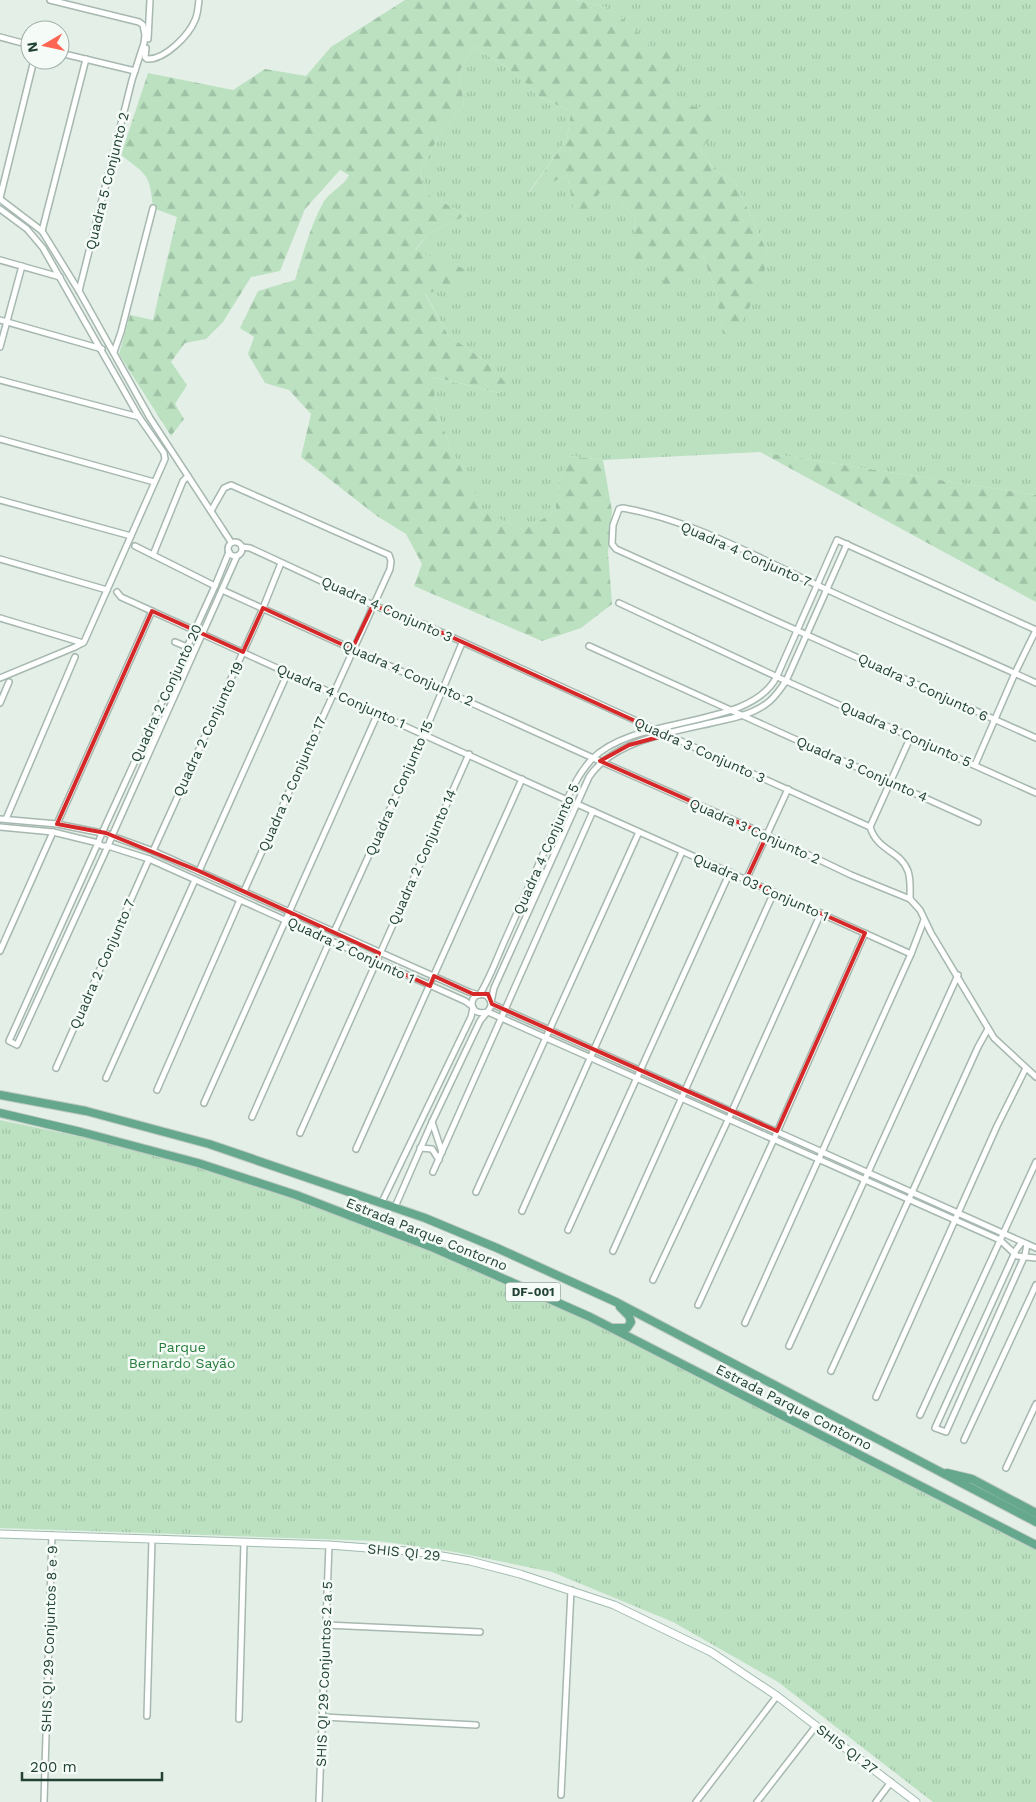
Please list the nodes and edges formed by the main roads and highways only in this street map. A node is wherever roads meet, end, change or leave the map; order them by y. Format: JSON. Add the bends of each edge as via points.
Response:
{"nodes":[{"id":1,"x":0,"y":1095,"type":"edge"},
{"id":2,"x":0,"y":1099,"type":"edge"},
{"id":3,"x":27,"y":1101,"type":"junction"},
{"id":4,"x":0,"y":1112,"type":"edge"},
{"id":5,"x":616,"y":1302,"type":"junction"},
{"id":6,"x":609,"y":1327,"type":"junction"},
{"id":7,"x":939,"y":1471,"type":"junction"},
{"id":8,"x":1036,"y":1513,"type":"edge"},
{"id":9,"x":1036,"y":1522,"type":"edge"},
{"id":10,"x":1036,"y":1545,"type":"edge"}],
"edges":[{"from":1,"to":3,"type":"main road","name":"Estrada Parque Contorno","number":"DF-001"},
{"from":2,"to":3,"type":"main road"},
{"from":3,"to":5,"type":"main road","name":"Estrada Parque Contorno","number":"DF-001","via":[[86,1111],[210,1144],[382,1202],[497,1248]]},
{"from":4,"to":6,"type":"main road","name":"Estrada Parque Contorno","number":"DF-001","via":[[198,1163],[296,1195],[434,1248]]},
{"from":5,"to":6,"type":"main road","via":[[631,1322],[624,1329]]},
{"from":5,"to":7,"type":"main road","name":"Estrada Parque Contorno","number":"DF-001"},
{"from":6,"to":10,"type":"main road","name":"Estrada Parque Contorno","number":"DF-001"},
{"from":7,"to":8,"type":"main road","via":[[972,1479]]},
{"from":7,"to":9,"type":"main road","name":"Estrada Parque Contorno","number":"DF-001"}]}
